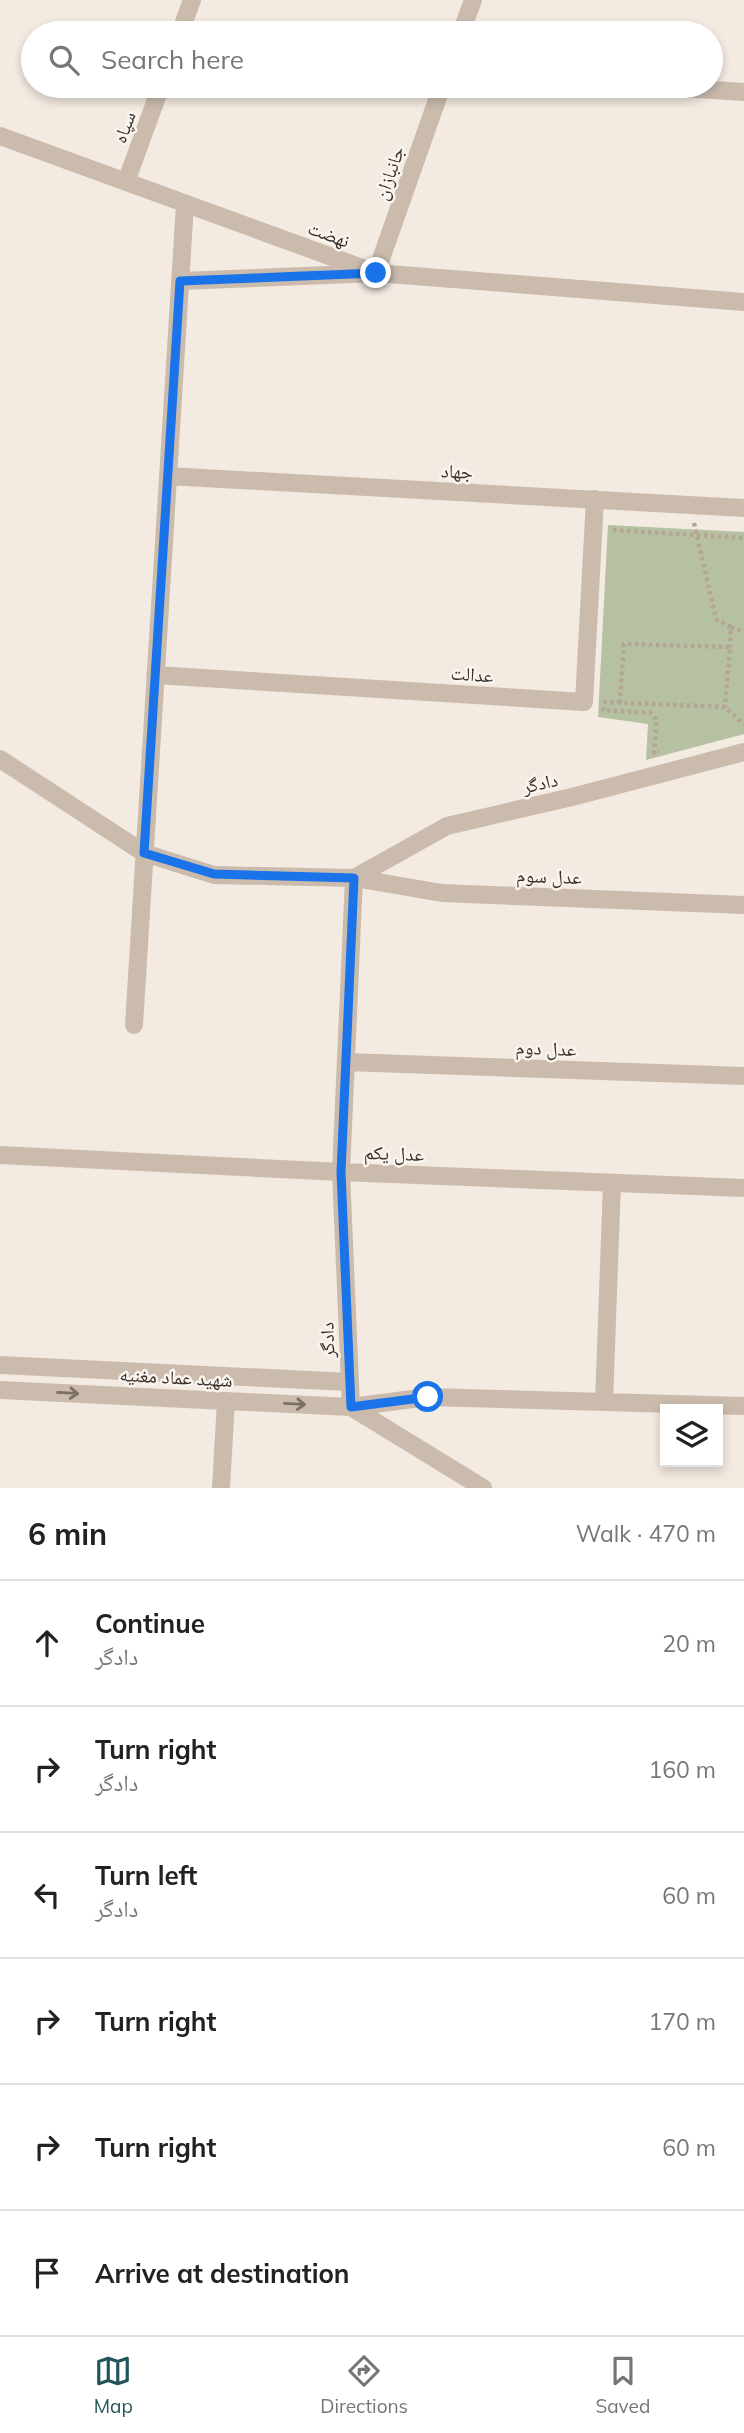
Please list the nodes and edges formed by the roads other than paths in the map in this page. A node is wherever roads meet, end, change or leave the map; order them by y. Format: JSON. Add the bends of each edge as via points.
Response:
{"nodes":[{"id":1,"x":192,"y":0,"type":"edge"},
{"id":2,"x":473,"y":0,"type":"edge"},
{"id":3,"x":184,"y":21,"type":"edge"},
{"id":4,"x":465,"y":21,"type":"edge"},
{"id":5,"x":723,"y":91,"type":"edge"},
{"id":6,"x":744,"y":92,"type":"edge"},
{"id":7,"x":157,"y":98,"type":"edge"},
{"id":8,"x":438,"y":98,"type":"edge"},
{"id":9,"x":0,"y":136,"type":"edge"},
{"id":10,"x":126,"y":182,"type":"junction"},
{"id":11,"x":185,"y":204,"type":"junction"},
{"id":12,"x":376,"y":273,"type":"junction"},
{"id":13,"x":180,"y":281,"type":"junction"},
{"id":14,"x":744,"y":302,"type":"edge"},
{"id":15,"x":168,"y":475,"type":"junction"},
{"id":16,"x":595,"y":499,"type":"junction"},
{"id":17,"x":744,"y":508,"type":"edge"},
{"id":18,"x":155,"y":675,"type":"junction"},
{"id":19,"x":744,"y":752,"type":"edge"},
{"id":20,"x":0,"y":760,"type":"edge"},
{"id":21,"x":144,"y":853,"type":"junction"},
{"id":22,"x":354,"y":878,"type":"junction"},
{"id":23,"x":744,"y":905,"type":"edge"},
{"id":24,"x":134,"y":1026,"type":"dead end"},
{"id":25,"x":346,"y":1062,"type":"junction"},
{"id":26,"x":744,"y":1076,"type":"edge"},
{"id":27,"x":0,"y":1155,"type":"edge"},
{"id":28,"x":341,"y":1172,"type":"junction"},
{"id":29,"x":611,"y":1183,"type":"junction"},
{"id":30,"x":744,"y":1188,"type":"edge"},
{"id":31,"x":0,"y":1365,"type":"edge"},
{"id":32,"x":349,"y":1382,"type":"junction"},
{"id":33,"x":0,"y":1390,"type":"edge"},
{"id":34,"x":226,"y":1401,"type":"junction"},
{"id":35,"x":604,"y":1402,"type":"junction"},
{"id":36,"x":744,"y":1406,"type":"edge"},
{"id":37,"x":351,"y":1407,"type":"junction"},
{"id":38,"x":221,"y":1488,"type":"edge"},
{"id":39,"x":483,"y":1488,"type":"edge"}],
"edges":[{"from":1,"to":3,"type":"street"},
{"from":2,"to":4,"type":"street"},
{"from":5,"to":6,"type":"street"},
{"from":7,"to":10,"type":"street","name":"سپاه"},
{"from":8,"to":12,"type":"street","name":"جانبازان"},
{"from":9,"to":10,"type":"street","name":"نهضت"},
{"from":10,"to":11,"type":"street","name":"نهضت"},
{"from":11,"to":12,"type":"street","name":"نهضت"},
{"from":11,"to":13,"type":"street"},
{"from":12,"to":13,"type":"street"},
{"from":12,"to":14,"type":"street","name":"نهضت"},
{"from":13,"to":15,"type":"street"},
{"from":15,"to":16,"type":"street","name":"جهاد"},
{"from":15,"to":18,"type":"street"},
{"from":16,"to":17,"type":"street","name":"جهاد"},
{"from":16,"to":18,"type":"street","name":"عدالت","via":[[584,702]]},
{"from":18,"to":21,"type":"street"},
{"from":19,"to":22,"type":"street","name":"دادگر","via":[[447,826]]},
{"from":20,"to":21,"type":"street"},
{"from":21,"to":22,"type":"street","via":[[214,874]]},
{"from":21,"to":24,"type":"street"},
{"from":22,"to":23,"type":"street","name":"عدل سوم","via":[[442,893]]},
{"from":22,"to":25,"type":"street","name":"دادگر"},
{"from":25,"to":26,"type":"street","name":"عدل دوم"},
{"from":25,"to":28,"type":"street","name":"دادگر"},
{"from":27,"to":28,"type":"street","name":"عدل یکم"},
{"from":28,"to":29,"type":"street","name":"عدل یکم"},
{"from":28,"to":32,"type":"street","name":"دادگر"},
{"from":29,"to":30,"type":"street","name":"عدل یکم"},
{"from":29,"to":35,"type":"street"},
{"from":31,"to":32,"type":"street","name":"شهید عماد مغنیه"},
{"from":32,"to":37,"type":"street","name":"دادگر"},
{"from":33,"to":34,"type":"street","name":"شهید عماد مغنیه","one_way":true},
{"from":34,"to":37,"type":"street","name":"شهید عماد مغنیه","one_way":true},
{"from":34,"to":38,"type":"street"},
{"from":35,"to":36,"type":"street"},
{"from":35,"to":37,"type":"street","via":[[428,1397]]},
{"from":37,"to":39,"type":"street"}]}
